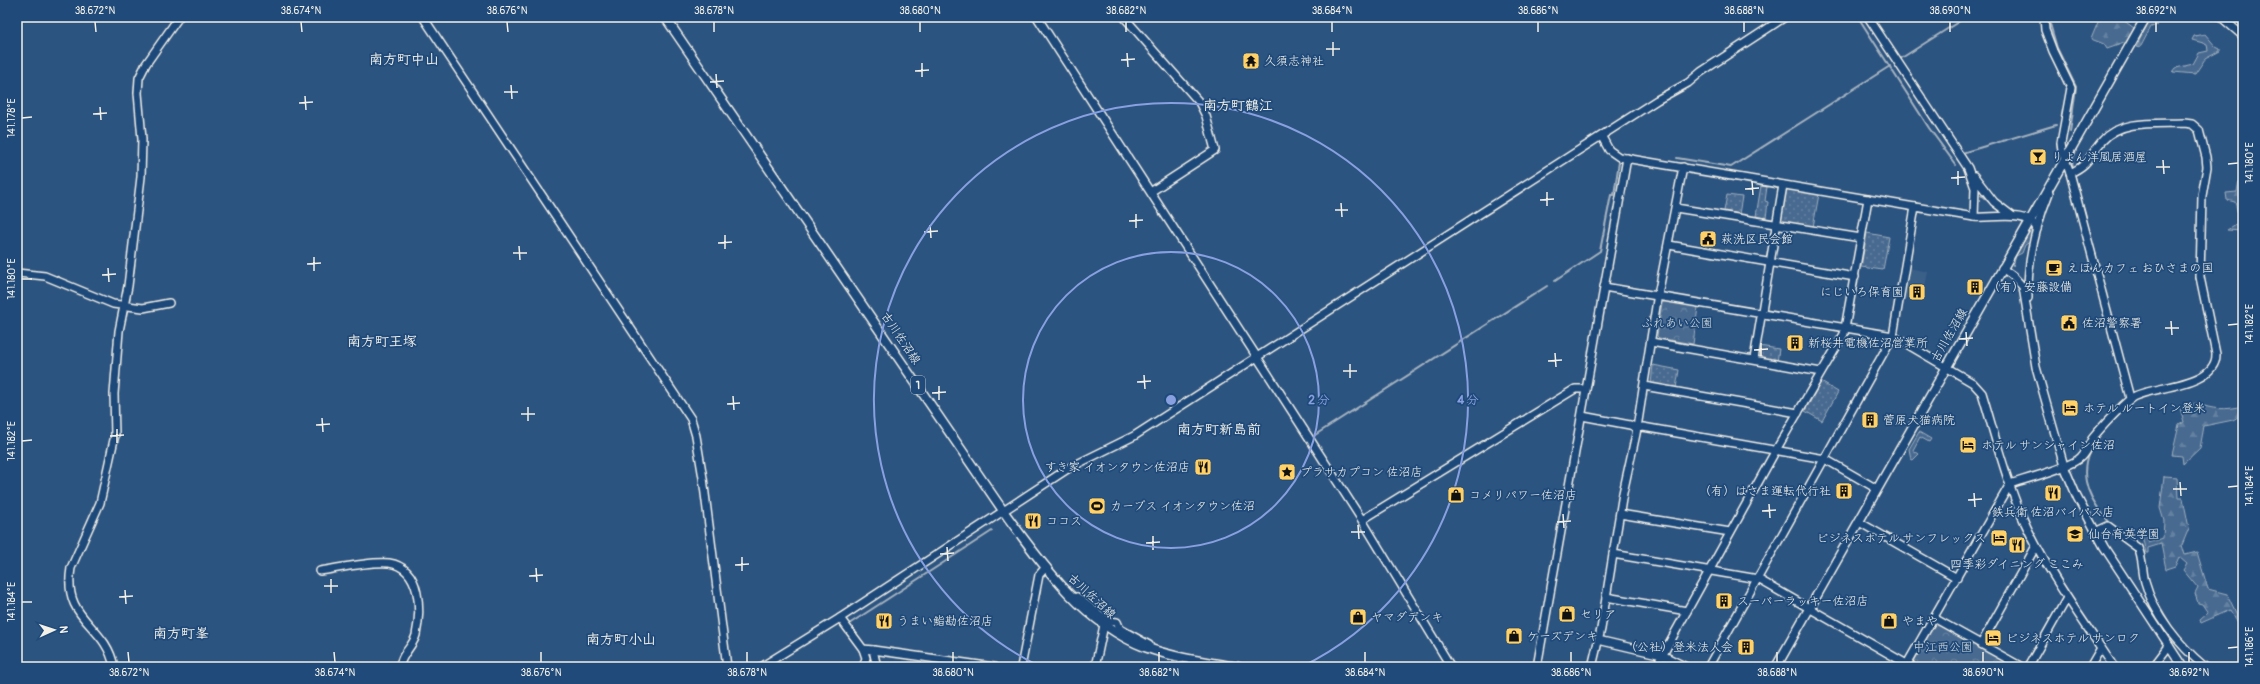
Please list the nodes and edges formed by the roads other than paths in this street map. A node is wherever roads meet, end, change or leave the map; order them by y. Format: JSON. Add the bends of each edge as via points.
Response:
{"nodes":[{"id":1,"x":179,"y":17,"type":"edge"},
{"id":2,"x":423,"y":17,"type":"edge"},
{"id":3,"x":665,"y":17,"type":"edge"},
{"id":4,"x":1037,"y":17,"type":"edge"},
{"id":5,"x":1124,"y":17,"type":"edge"},
{"id":6,"x":1785,"y":17,"type":"edge"},
{"id":7,"x":1868,"y":17,"type":"edge"},
{"id":8,"x":2044,"y":17,"type":"edge"},
{"id":9,"x":2146,"y":17,"type":"edge"},
{"id":10,"x":2221,"y":17,"type":"edge"},
{"id":11,"x":2243,"y":36,"type":"edge"},
{"id":12,"x":1602,"y":137,"type":"junction"},
{"id":13,"x":1627,"y":158,"type":"junction"},
{"id":14,"x":2064,"y":158,"type":"junction"},
{"id":15,"x":2059,"y":166,"type":"junction"},
{"id":16,"x":1682,"y":167,"type":"junction"},
{"id":17,"x":1968,"y":168,"type":"junction"},
{"id":18,"x":2070,"y":172,"type":"junction"},
{"id":19,"x":1783,"y":185,"type":"junction"},
{"id":20,"x":1152,"y":191,"type":"junction"},
{"id":21,"x":1868,"y":199,"type":"junction"},
{"id":22,"x":1915,"y":207,"type":"junction"},
{"id":23,"x":1676,"y":208,"type":"junction"},
{"id":24,"x":2011,"y":215,"type":"junction"},
{"id":25,"x":1974,"y":217,"type":"junction"},
{"id":26,"x":2028,"y":221,"type":"junction"},
{"id":27,"x":1776,"y":225,"type":"junction"},
{"id":28,"x":2037,"y":229,"type":"junction"},
{"id":29,"x":1861,"y":238,"type":"junction"},
{"id":30,"x":1669,"y":245,"type":"junction"},
{"id":31,"x":1770,"y":262,"type":"junction"},
{"id":32,"x":2002,"y":268,"type":"junction"},
{"id":33,"x":17,"y":273,"type":"edge"},
{"id":34,"x":1855,"y":277,"type":"junction"},
{"id":35,"x":1604,"y":287,"type":"junction"},
{"id":36,"x":1659,"y":295,"type":"junction"},
{"id":37,"x":169,"y":304,"type":"dead end"},
{"id":38,"x":123,"y":306,"type":"junction"},
{"id":39,"x":1761,"y":314,"type":"junction"},
{"id":40,"x":2028,"y":321,"type":"junction"},
{"id":41,"x":1846,"y":328,"type":"junction"},
{"id":42,"x":1894,"y":336,"type":"junction"},
{"id":43,"x":1651,"y":342,"type":"junction"},
{"id":44,"x":1257,"y":357,"type":"junction"},
{"id":45,"x":1754,"y":359,"type":"junction"},
{"id":46,"x":1946,"y":366,"type":"junction"},
{"id":47,"x":1821,"y":372,"type":"junction"},
{"id":48,"x":1644,"y":386,"type":"junction"},
{"id":49,"x":1586,"y":389,"type":"junction"},
{"id":50,"x":2133,"y":397,"type":"junction"},
{"id":51,"x":1798,"y":413,"type":"junction"},
{"id":52,"x":1582,"y":416,"type":"junction"},
{"id":53,"x":1636,"y":428,"type":"junction"},
{"id":54,"x":1776,"y":450,"type":"junction"},
{"id":55,"x":1825,"y":459,"type":"junction"},
{"id":56,"x":2064,"y":466,"type":"junction"},
{"id":57,"x":2010,"y":484,"type":"junction"},
{"id":58,"x":1877,"y":489,"type":"junction"},
{"id":59,"x":1004,"y":512,"type":"junction"},
{"id":60,"x":1620,"y":514,"type":"junction"},
{"id":61,"x":1362,"y":520,"type":"junction"},
{"id":62,"x":1858,"y":522,"type":"junction"},
{"id":63,"x":1730,"y":532,"type":"junction"},
{"id":64,"x":2094,"y":532,"type":"junction"},
{"id":65,"x":2036,"y":546,"type":"junction"},
{"id":66,"x":1613,"y":554,"type":"junction"},
{"id":67,"x":1046,"y":567,"type":"junction"},
{"id":68,"x":1709,"y":570,"type":"junction"},
{"id":69,"x":320,"y":571,"type":"dead end"},
{"id":70,"x":1957,"y":578,"type":"junction"},
{"id":71,"x":1758,"y":579,"type":"junction"},
{"id":72,"x":1066,"y":589,"type":"junction"},
{"id":73,"x":1606,"y":597,"type":"junction"},
{"id":74,"x":2067,"y":598,"type":"junction"},
{"id":75,"x":1809,"y":608,"type":"junction"},
{"id":76,"x":1687,"y":611,"type":"junction"},
{"id":77,"x":840,"y":618,"type":"junction"},
{"id":78,"x":1934,"y":618,"type":"junction"},
{"id":79,"x":1104,"y":625,"type":"junction"},
{"id":80,"x":1598,"y":640,"type":"junction"},
{"id":81,"x":1981,"y":644,"type":"junction"},
{"id":82,"x":2169,"y":646,"type":"junction"},
{"id":83,"x":2101,"y":648,"type":"junction"},
{"id":84,"x":868,"y":649,"type":"junction"},
{"id":85,"x":1161,"y":652,"type":"junction"},
{"id":86,"x":2188,"y":652,"type":"junction"},
{"id":87,"x":1662,"y":656,"type":"junction"},
{"id":88,"x":2177,"y":659,"type":"junction"},
{"id":89,"x":965,"y":665,"type":"edge"},
{"id":90,"x":1222,"y":666,"type":"edge"},
{"id":91,"x":1910,"y":666,"type":"edge"},
{"id":92,"x":114,"y":667,"type":"edge"},
{"id":93,"x":400,"y":667,"type":"edge"},
{"id":94,"x":727,"y":667,"type":"edge"},
{"id":95,"x":761,"y":667,"type":"edge"},
{"id":96,"x":863,"y":667,"type":"edge"},
{"id":97,"x":877,"y":667,"type":"edge"},
{"id":98,"x":994,"y":667,"type":"edge"},
{"id":99,"x":1021,"y":667,"type":"edge"},
{"id":100,"x":1095,"y":667,"type":"edge"},
{"id":101,"x":1238,"y":667,"type":"edge"},
{"id":102,"x":1451,"y":667,"type":"edge"},
{"id":103,"x":1537,"y":667,"type":"edge"},
{"id":104,"x":1592,"y":667,"type":"edge"},
{"id":105,"x":1656,"y":667,"type":"edge"},
{"id":106,"x":1686,"y":667,"type":"edge"},
{"id":107,"x":1708,"y":667,"type":"edge"},
{"id":108,"x":1776,"y":667,"type":"edge"},
{"id":109,"x":2022,"y":667,"type":"edge"},
{"id":110,"x":2028,"y":667,"type":"edge"},
{"id":111,"x":2090,"y":667,"type":"edge"},
{"id":112,"x":2114,"y":667,"type":"edge"},
{"id":113,"x":2153,"y":667,"type":"edge"},
{"id":114,"x":2183,"y":667,"type":"edge"},
{"id":115,"x":2205,"y":667,"type":"edge"}],
"edges":[{"from":1,"to":38,"type":"street","via":[[139,78],[141,177]]},
{"from":2,"to":94,"type":"street","via":[[690,419],[696,436],[703,478]]},
{"from":3,"to":59,"type":"main road","name":"古川佐沼線","number":"1"},
{"from":4,"to":20,"type":"street"},
{"from":5,"to":20,"type":"street","via":[[1199,102],[1206,116],[1215,150]]},
{"from":6,"to":12,"type":"street"},
{"from":7,"to":17,"type":"street"},
{"from":8,"to":14,"type":"street","via":[[2045,30],[2053,51],[2072,88],[2061,142]]},
{"from":9,"to":14,"type":"main road","name":"古川佐沼線"},
{"from":10,"to":11,"type":"street"},
{"from":12,"to":13,"type":"street","via":[[1609,150],[1619,157]]},
{"from":12,"to":44,"type":"street"},
{"from":13,"to":16,"type":"street"},
{"from":13,"to":35,"type":"street"},
{"from":14,"to":15,"type":"main road","name":"古川佐沼線"},
{"from":14,"to":18,"type":"street"},
{"from":15,"to":26,"type":"main road","name":"古川佐沼線"},
{"from":15,"to":28,"type":"street"},
{"from":16,"to":19,"type":"street"},
{"from":16,"to":23,"type":"street"},
{"from":17,"to":24,"type":"street","via":[[1994,202]]},
{"from":17,"to":25,"type":"street","via":[[1975,188]]},
{"from":18,"to":50,"type":"street"},
{"from":18,"to":50,"type":"street","via":[[2088,162],[2104,139],[2131,125],[2192,124],[2202,136],[2207,167],[2202,196],[2200,277],[2216,354],[2215,366],[2204,374],[2173,387]]},
{"from":19,"to":21,"type":"street"},
{"from":19,"to":27,"type":"street"},
{"from":20,"to":44,"type":"street"},
{"from":21,"to":22,"type":"street"},
{"from":21,"to":29,"type":"street"},
{"from":22,"to":25,"type":"street"},
{"from":22,"to":42,"type":"street"},
{"from":23,"to":27,"type":"street"},
{"from":23,"to":30,"type":"street"},
{"from":24,"to":25,"type":"street"},
{"from":24,"to":26,"type":"street"},
{"from":26,"to":28,"type":"street"},
{"from":26,"to":32,"type":"main road","name":"古川佐沼線"},
{"from":27,"to":29,"type":"street"},
{"from":27,"to":31,"type":"street"},
{"from":28,"to":40,"type":"street","via":[[2028,290]]},
{"from":29,"to":34,"type":"street"},
{"from":30,"to":31,"type":"street"},
{"from":30,"to":36,"type":"street"},
{"from":31,"to":34,"type":"street"},
{"from":31,"to":39,"type":"street"},
{"from":32,"to":40,"type":"street","via":[[2023,287]]},
{"from":32,"to":46,"type":"main road","name":"古川佐沼線"},
{"from":33,"to":38,"type":"street","via":[[45,276],[100,300]]},
{"from":34,"to":41,"type":"street"},
{"from":35,"to":36,"type":"street"},
{"from":35,"to":49,"type":"street"},
{"from":36,"to":39,"type":"street"},
{"from":36,"to":43,"type":"street"},
{"from":37,"to":38,"type":"street","via":[[142,308]]},
{"from":38,"to":92,"type":"street","via":[[116,365],[115,435],[100,503],[69,579],[73,604],[106,643]]},
{"from":39,"to":41,"type":"street"},
{"from":39,"to":45,"type":"street"},
{"from":40,"to":56,"type":"street","via":[[2036,366]]},
{"from":41,"to":42,"type":"street"},
{"from":41,"to":47,"type":"street"},
{"from":42,"to":46,"type":"street"},
{"from":42,"to":55,"type":"street"},
{"from":43,"to":45,"type":"street"},
{"from":43,"to":48,"type":"street"},
{"from":44,"to":59,"type":"street","via":[[1134,436],[1069,468]]},
{"from":44,"to":61,"type":"street"},
{"from":45,"to":47,"type":"street"},
{"from":46,"to":57,"type":"street","via":[[1980,389]]},
{"from":46,"to":58,"type":"main road","name":"古川佐沼線"},
{"from":47,"to":51,"type":"street"},
{"from":48,"to":51,"type":"street"},
{"from":48,"to":53,"type":"street"},
{"from":49,"to":52,"type":"street"},
{"from":49,"to":61,"type":"street","via":[[1575,389]]},
{"from":50,"to":56,"type":"street","via":[[2099,430],[2080,458]]},
{"from":51,"to":54,"type":"street"},
{"from":52,"to":53,"type":"street"},
{"from":52,"to":103,"type":"street"},
{"from":53,"to":54,"type":"street","via":[[1643,427]]},
{"from":53,"to":60,"type":"street"},
{"from":54,"to":55,"type":"street"},
{"from":54,"to":63,"type":"street"},
{"from":55,"to":58,"type":"street"},
{"from":55,"to":71,"type":"street"},
{"from":56,"to":57,"type":"street"},
{"from":56,"to":64,"type":"street"},
{"from":57,"to":65,"type":"street"},
{"from":57,"to":70,"type":"street"},
{"from":58,"to":62,"type":"main road","name":"古川佐沼線"},
{"from":59,"to":67,"type":"main road","name":"古川佐沼線","number":"1"},
{"from":59,"to":77,"type":"street"},
{"from":60,"to":63,"type":"street"},
{"from":60,"to":66,"type":"street"},
{"from":61,"to":102,"type":"street"},
{"from":62,"to":70,"type":"street"},
{"from":62,"to":75,"type":"main road","name":"古川佐沼線"},
{"from":63,"to":68,"type":"street"},
{"from":64,"to":82,"type":"street"},
{"from":64,"to":86,"type":"street","via":[[2108,526],[2138,548],[2145,582],[2153,602],[2172,633]]},
{"from":65,"to":74,"type":"street"},
{"from":65,"to":81,"type":"street"},
{"from":66,"to":68,"type":"street"},
{"from":66,"to":73,"type":"street"},
{"from":67,"to":72,"type":"main road","name":"古川佐沼線","number":"1"},
{"from":67,"to":99,"type":"street","via":[[1039,575]]},
{"from":68,"to":71,"type":"street"},
{"from":68,"to":76,"type":"street"},
{"from":69,"to":93,"type":"street","via":[[383,563],[395,565],[405,571],[417,590],[419,602],[416,636],[402,658]]},
{"from":70,"to":78,"type":"street"},
{"from":71,"to":75,"type":"street"},
{"from":71,"to":107,"type":"street"},
{"from":72,"to":79,"type":"main road","name":"古川佐沼線","number":"1"},
{"from":72,"to":85,"type":"street","via":[[1108,621],[1117,622],[1120,629]]},
{"from":73,"to":76,"type":"street"},
{"from":73,"to":80,"type":"street"},
{"from":74,"to":83,"type":"street"},
{"from":74,"to":110,"type":"street"},
{"from":75,"to":91,"type":"street"},
{"from":75,"to":108,"type":"main road","name":"古川佐沼線"},
{"from":76,"to":87,"type":"street"},
{"from":77,"to":84,"type":"street"},
{"from":77,"to":95,"type":"street"},
{"from":78,"to":81,"type":"street"},
{"from":78,"to":91,"type":"street"},
{"from":79,"to":85,"type":"main road","name":"古川佐沼線","number":"1","via":[[1135,642]]},
{"from":79,"to":100,"type":"street"},
{"from":80,"to":87,"type":"street"},
{"from":80,"to":104,"type":"street"},
{"from":81,"to":109,"type":"street"},
{"from":82,"to":88,"type":"street"},
{"from":82,"to":113,"type":"street"},
{"from":83,"to":111,"type":"street"},
{"from":83,"to":112,"type":"street"},
{"from":84,"to":89,"type":"street"},
{"from":84,"to":96,"type":"street"},
{"from":84,"to":97,"type":"street"},
{"from":85,"to":90,"type":"main road","name":"古川佐沼線","number":"1"},
{"from":86,"to":88,"type":"street"},
{"from":86,"to":115,"type":"street"},
{"from":87,"to":105,"type":"street"},
{"from":87,"to":106,"type":"street"},
{"from":88,"to":114,"type":"street"},
{"from":89,"to":98,"type":"street"},
{"from":90,"to":101,"type":"main road","name":"古川佐沼線","number":"1"}]}
